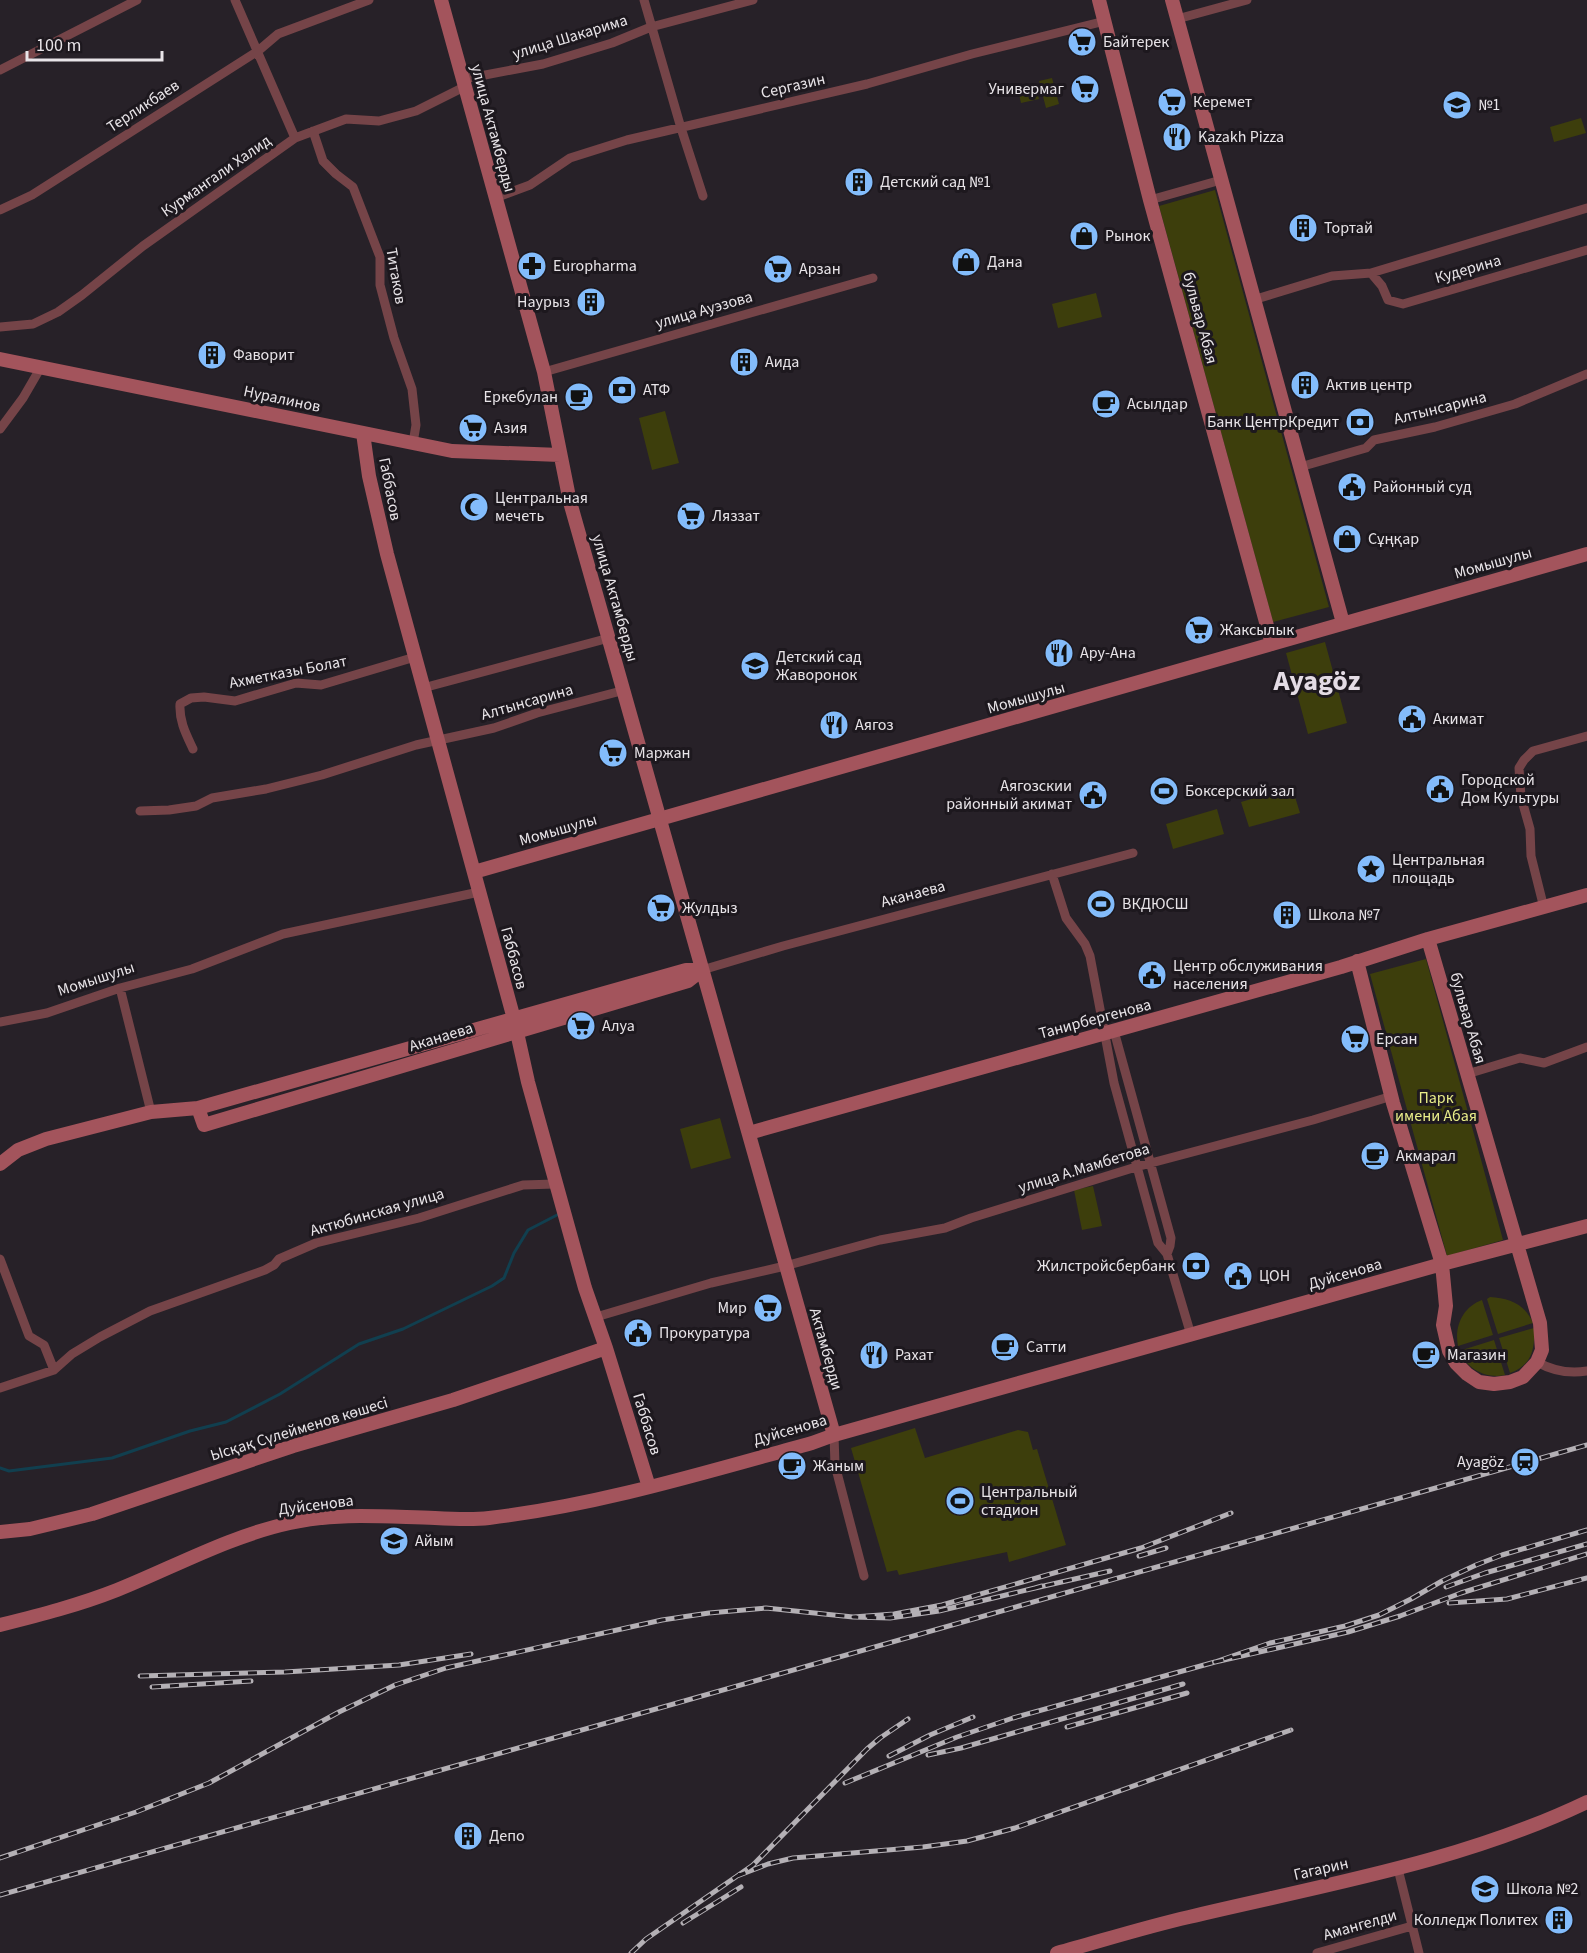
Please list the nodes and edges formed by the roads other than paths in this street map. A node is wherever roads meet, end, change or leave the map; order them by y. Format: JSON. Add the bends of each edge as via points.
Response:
{"nodes":[{"id":1,"x":137,"y":0,"type":"edge"},
{"id":2,"x":235,"y":0,"type":"edge"},
{"id":3,"x":369,"y":0,"type":"edge"},
{"id":4,"x":441,"y":0,"type":"edge"},
{"id":5,"x":644,"y":0,"type":"edge"},
{"id":6,"x":753,"y":0,"type":"edge"},
{"id":7,"x":1099,"y":0,"type":"edge"},
{"id":8,"x":1172,"y":0,"type":"edge"},
{"id":9,"x":1247,"y":0,"type":"edge"},
{"id":10,"x":1177,"y":19,"type":"junction"},
{"id":11,"x":1105,"y":21,"type":"junction"},
{"id":12,"x":651,"y":27,"type":"junction"},
{"id":13,"x":258,"y":51,"type":"junction"},
{"id":14,"x":0,"y":70,"type":"edge"},
{"id":15,"x":465,"y":83,"type":"junction"},
{"id":16,"x":681,"y":128,"type":"junction"},
{"id":17,"x":313,"y":131,"type":"junction"},
{"id":18,"x":295,"y":138,"type":"junction"},
{"id":19,"x":1221,"y":180,"type":"junction"},
{"id":20,"x":704,"y":196,"type":"dead end"},
{"id":21,"x":495,"y":198,"type":"junction"},
{"id":22,"x":1150,"y":200,"type":"junction"},
{"id":23,"x":1587,"y":208,"type":"edge"},
{"id":24,"x":0,"y":210,"type":"edge"},
{"id":25,"x":1587,"y":250,"type":"edge"},
{"id":26,"x":1371,"y":273,"type":"junction"},
{"id":27,"x":873,"y":278,"type":"dead end"},
{"id":28,"x":1253,"y":300,"type":"junction"},
{"id":29,"x":0,"y":327,"type":"edge"},
{"id":30,"x":0,"y":359,"type":"edge"},
{"id":31,"x":41,"y":367,"type":"junction"},
{"id":32,"x":544,"y":372,"type":"junction"},
{"id":33,"x":1587,"y":374,"type":"edge"},
{"id":34,"x":0,"y":429,"type":"edge"},
{"id":35,"x":363,"y":433,"type":"junction"},
{"id":36,"x":413,"y":443,"type":"junction"},
{"id":37,"x":560,"y":455,"type":"junction"},
{"id":38,"x":1300,"y":467,"type":"junction"},
{"id":39,"x":1587,"y":554,"type":"edge"},
{"id":40,"x":1343,"y":623,"type":"junction"},
{"id":41,"x":609,"y":638,"type":"junction"},
{"id":42,"x":1272,"y":644,"type":"junction"},
{"id":43,"x":415,"y":657,"type":"junction"},
{"id":44,"x":423,"y":688,"type":"junction"},
{"id":45,"x":625,"y":690,"type":"junction"},
{"id":46,"x":1587,"y":736,"type":"edge"},
{"id":47,"x":437,"y":741,"type":"junction"},
{"id":48,"x":193,"y":749,"type":"dead end"},
{"id":49,"x":140,"y":811,"type":"dead end"},
{"id":50,"x":661,"y":818,"type":"junction"},
{"id":51,"x":1133,"y":853,"type":"dead end"},
{"id":52,"x":474,"y":872,"type":"junction"},
{"id":53,"x":1052,"y":874,"type":"junction"},
{"id":54,"x":479,"y":892,"type":"junction"},
{"id":55,"x":1587,"y":895,"type":"edge"},
{"id":56,"x":1544,"y":908,"type":"junction"},
{"id":57,"x":1428,"y":939,"type":"junction"},
{"id":58,"x":1357,"y":961,"type":"junction"},
{"id":59,"x":702,"y":970,"type":"junction"},
{"id":60,"x":120,"y":988,"type":"junction"},
{"id":61,"x":0,"y":1022,"type":"edge"},
{"id":62,"x":515,"y":1025,"type":"junction"},
{"id":63,"x":1109,"y":1032,"type":"junction"},
{"id":64,"x":1587,"y":1047,"type":"edge"},
{"id":65,"x":1467,"y":1074,"type":"junction"},
{"id":66,"x":1392,"y":1096,"type":"junction"},
{"id":67,"x":151,"y":1112,"type":"junction"},
{"id":68,"x":749,"y":1132,"type":"junction"},
{"id":69,"x":0,"y":1164,"type":"edge"},
{"id":70,"x":1150,"y":1164,"type":"junction"},
{"id":71,"x":1136,"y":1167,"type":"junction"},
{"id":72,"x":555,"y":1184,"type":"junction"},
{"id":73,"x":1587,"y":1226,"type":"edge"},
{"id":74,"x":1518,"y":1245,"type":"junction"},
{"id":75,"x":1167,"y":1254,"type":"junction"},
{"id":76,"x":0,"y":1259,"type":"edge"},
{"id":77,"x":1442,"y":1264,"type":"junction"},
{"id":78,"x":786,"y":1266,"type":"junction"},
{"id":79,"x":596,"y":1317,"type":"junction"},
{"id":80,"x":1191,"y":1335,"type":"junction"},
{"id":81,"x":606,"y":1348,"type":"junction"},
{"id":82,"x":1537,"y":1362,"type":"junction"},
{"id":83,"x":54,"y":1370,"type":"junction"},
{"id":84,"x":1587,"y":1371,"type":"edge"},
{"id":85,"x":0,"y":1388,"type":"edge"},
{"id":86,"x":834,"y":1435,"type":"junction"},
{"id":87,"x":649,"y":1487,"type":"junction"},
{"id":88,"x":0,"y":1532,"type":"edge"},
{"id":89,"x":864,"y":1576,"type":"dead end"},
{"id":90,"x":0,"y":1625,"type":"edge"},
{"id":91,"x":1587,"y":1802,"type":"edge"},
{"id":92,"x":1398,"y":1869,"type":"junction"},
{"id":93,"x":1412,"y":1926,"type":"junction"},
{"id":94,"x":1057,"y":1953,"type":"edge"},
{"id":95,"x":1317,"y":1953,"type":"edge"},
{"id":96,"x":1419,"y":1953,"type":"edge"}],
"edges":[{"from":1,"to":14,"type":"street"},
{"from":2,"to":13,"type":"street"},
{"from":3,"to":13,"type":"street","name":"Терликбаев","via":[[278,34]]},
{"from":4,"to":15,"type":"main road","name":"улица Актамберды"},
{"from":5,"to":12,"type":"street"},
{"from":6,"to":12,"type":"street","name":"улица Шакарима"},
{"from":7,"to":11,"type":"main road","name":"бульвар Абая"},
{"from":8,"to":10,"type":"main road"},
{"from":9,"to":10,"type":"street"},
{"from":10,"to":19,"type":"main road"},
{"from":11,"to":16,"type":"street","name":"Сергазин"},
{"from":11,"to":22,"type":"main road","name":"бульвар Абая"},
{"from":12,"to":15,"type":"street","name":"улица Шакарима","via":[[543,64]]},
{"from":12,"to":16,"type":"street"},
{"from":13,"to":18,"type":"street"},
{"from":13,"to":24,"type":"street","name":"Терликбаев","via":[[32,195]]},
{"from":15,"to":17,"type":"street","name":"Курмангали Халид","via":[[379,122],[346,119]]},
{"from":15,"to":21,"type":"main road","name":"улица Актамберды"},
{"from":16,"to":20,"type":"street"},
{"from":16,"to":21,"type":"street","name":"Сергазин","via":[[570,158],[530,185]]},
{"from":17,"to":18,"type":"street","name":"Курмангали Халид"},
{"from":17,"to":36,"type":"street","name":"Титаков","via":[[323,161],[353,187],[380,257],[380,285],[412,389],[416,425]]},
{"from":18,"to":29,"type":"street","name":"Курмангали Халид","via":[[58,312],[33,324]]},
{"from":19,"to":22,"type":"street"},
{"from":19,"to":28,"type":"main road"},
{"from":21,"to":32,"type":"main road","name":"улица Актамберды"},
{"from":22,"to":42,"type":"main road","name":"бульвар Абая"},
{"from":23,"to":26,"type":"street","name":"Кудерина"},
{"from":25,"to":26,"type":"street","name":"Кудерина","via":[[1403,304],[1388,300]]},
{"from":26,"to":28,"type":"street","name":"Кудерина","via":[[1332,276]]},
{"from":27,"to":32,"type":"street","name":"улица Ауэзова"},
{"from":28,"to":38,"type":"main road"},
{"from":30,"to":31,"type":"main road","name":"Нуралинов"},
{"from":31,"to":34,"type":"street"},
{"from":31,"to":35,"type":"main road","name":"Нуралинов"},
{"from":32,"to":37,"type":"main road","name":"улица Актамберды"},
{"from":33,"to":38,"type":"street","name":"Алтынсарина","via":[[1515,404],[1374,440],[1366,448]]},
{"from":35,"to":36,"type":"main road","name":"Нуралинов"},
{"from":35,"to":43,"type":"main road","name":"Габбасов","via":[[377,513]]},
{"from":36,"to":37,"type":"main road","name":"Нуралинов","via":[[452,451]]},
{"from":37,"to":41,"type":"main road","name":"улица Актамберды"},
{"from":38,"to":40,"type":"main road"},
{"from":39,"to":40,"type":"main road","name":"Момышулы"},
{"from":40,"to":42,"type":"main road","name":"Момышулы"},
{"from":41,"to":44,"type":"street"},
{"from":41,"to":45,"type":"main road","name":"улица Актамберды"},
{"from":42,"to":50,"type":"main road","name":"Момышулы"},
{"from":43,"to":44,"type":"main road","name":"Габбасов"},
{"from":43,"to":48,"type":"street","name":"Ахметказы Болат","via":[[321,685],[296,683],[235,700],[191,698],[180,704],[179,715]]},
{"from":44,"to":47,"type":"main road","name":"Габбасов"},
{"from":45,"to":47,"type":"street","name":"Алтынсарина"},
{"from":45,"to":50,"type":"main road","name":"улица Актамберды"},
{"from":46,"to":56,"type":"street","via":[[1533,750],[1519,768],[1531,856]]},
{"from":47,"to":49,"type":"street","name":"Алтынсарина","via":[[322,776],[212,798],[196,806]]},
{"from":47,"to":52,"type":"main road","name":"Габбасов"},
{"from":50,"to":52,"type":"main road","name":"Момышулы"},
{"from":50,"to":59,"type":"main road","name":"улица Актамберды"},
{"from":51,"to":53,"type":"street","name":"Аканаева"},
{"from":52,"to":54,"type":"main road","name":"Габбасов"},
{"from":53,"to":59,"type":"street","name":"Аканаева"},
{"from":53,"to":63,"type":"street","via":[[1066,918],[1090,956]]},
{"from":54,"to":60,"type":"street","name":"Момышулы","via":[[283,934],[192,969]]},
{"from":54,"to":62,"type":"main road","name":"Габбасов"},
{"from":55,"to":56,"type":"main road","name":"Танирбергенова"},
{"from":56,"to":57,"type":"main road","name":"Танирбергенова"},
{"from":57,"to":58,"type":"main road","name":"Танирбергенова"},
{"from":57,"to":65,"type":"main road","name":"бульвар Абая"},
{"from":58,"to":63,"type":"main road","name":"Танирбергенова"},
{"from":58,"to":66,"type":"main road"},
{"from":59,"to":62,"type":"main road","name":"Аканаева","via":[[688,981]]},
{"from":59,"to":68,"type":"main road","name":"улица Актамберды"},
{"from":60,"to":61,"type":"street","name":"Момышулы","via":[[47,1013]]},
{"from":60,"to":67,"type":"street"},
{"from":62,"to":67,"type":"main road","name":"Аканаева","via":[[198,1108]]},
{"from":62,"to":72,"type":"main road","name":"Габбасов"},
{"from":63,"to":68,"type":"main road","name":"Танирбергенова"},
{"from":63,"to":70,"type":"street"},
{"from":63,"to":71,"type":"street","via":[[1114,1083]]},
{"from":64,"to":65,"type":"street","via":[[1544,1063],[1520,1058]]},
{"from":65,"to":74,"type":"main road","name":"бульвар Абая"},
{"from":66,"to":70,"type":"street","name":"улица А.Мамбетова"},
{"from":66,"to":77,"type":"main road"},
{"from":67,"to":69,"type":"main road","name":"Аканаева","via":[[46,1139],[18,1150]]},
{"from":68,"to":78,"type":"main road","name":"Актамберди"},
{"from":70,"to":71,"type":"street","name":"улица А.Мамбетова"},
{"from":70,"to":75,"type":"street","via":[[1171,1238]]},
{"from":71,"to":75,"type":"street","via":[[1158,1243]]},
{"from":71,"to":78,"type":"street","name":"улица А.Мамбетова","via":[[945,1228],[880,1240]]},
{"from":72,"to":79,"type":"main road","name":"Габбасов"},
{"from":72,"to":83,"type":"street","name":"Актюбинская улица","via":[[523,1185],[420,1218],[316,1243],[279,1259],[265,1270],[150,1311],[100,1336]]},
{"from":73,"to":74,"type":"main road","name":"Дуйсенова"},
{"from":74,"to":77,"type":"main road","name":"Дуйсенова"},
{"from":74,"to":82,"type":"main road","via":[[1542,1335]]},
{"from":75,"to":80,"type":"street"},
{"from":76,"to":83,"type":"street","via":[[29,1336],[44,1346]]},
{"from":77,"to":80,"type":"main road","name":"Дуйсенова"},
{"from":77,"to":82,"type":"main road","via":[[1446,1306],[1443,1325],[1456,1363],[1479,1382],[1494,1384],[1523,1377]]},
{"from":78,"to":79,"type":"street","name":"улица А.Мамбетова","via":[[711,1283]]},
{"from":78,"to":86,"type":"main road","name":"Актамберди"},
{"from":79,"to":81,"type":"main road","name":"Габбасов"},
{"from":80,"to":86,"type":"main road","name":"Дуйсенова"},
{"from":81,"to":87,"type":"main road","name":"Габбасов"},
{"from":81,"to":88,"type":"main road","name":"Ысқақ Сүлейменов көшесі","via":[[92,1514]]},
{"from":82,"to":84,"type":"street","via":[[1551,1370]]},
{"from":83,"to":85,"type":"street"},
{"from":86,"to":87,"type":"main road","name":"Дуйсенова"},
{"from":86,"to":89,"type":"street","name":"Актамберди","via":[[835,1465]]},
{"from":87,"to":90,"type":"main road","name":"Дуйсенова","via":[[487,1518],[368,1516],[292,1522],[245,1536],[82,1603]]},
{"from":91,"to":92,"type":"main road","name":"Гагарин","via":[[1516,1831]]},
{"from":92,"to":93,"type":"street"},
{"from":92,"to":94,"type":"main road","name":"Гагарин","via":[[1187,1917]]},
{"from":93,"to":95,"type":"street","name":"Амангелди"},
{"from":93,"to":96,"type":"street"}]}
